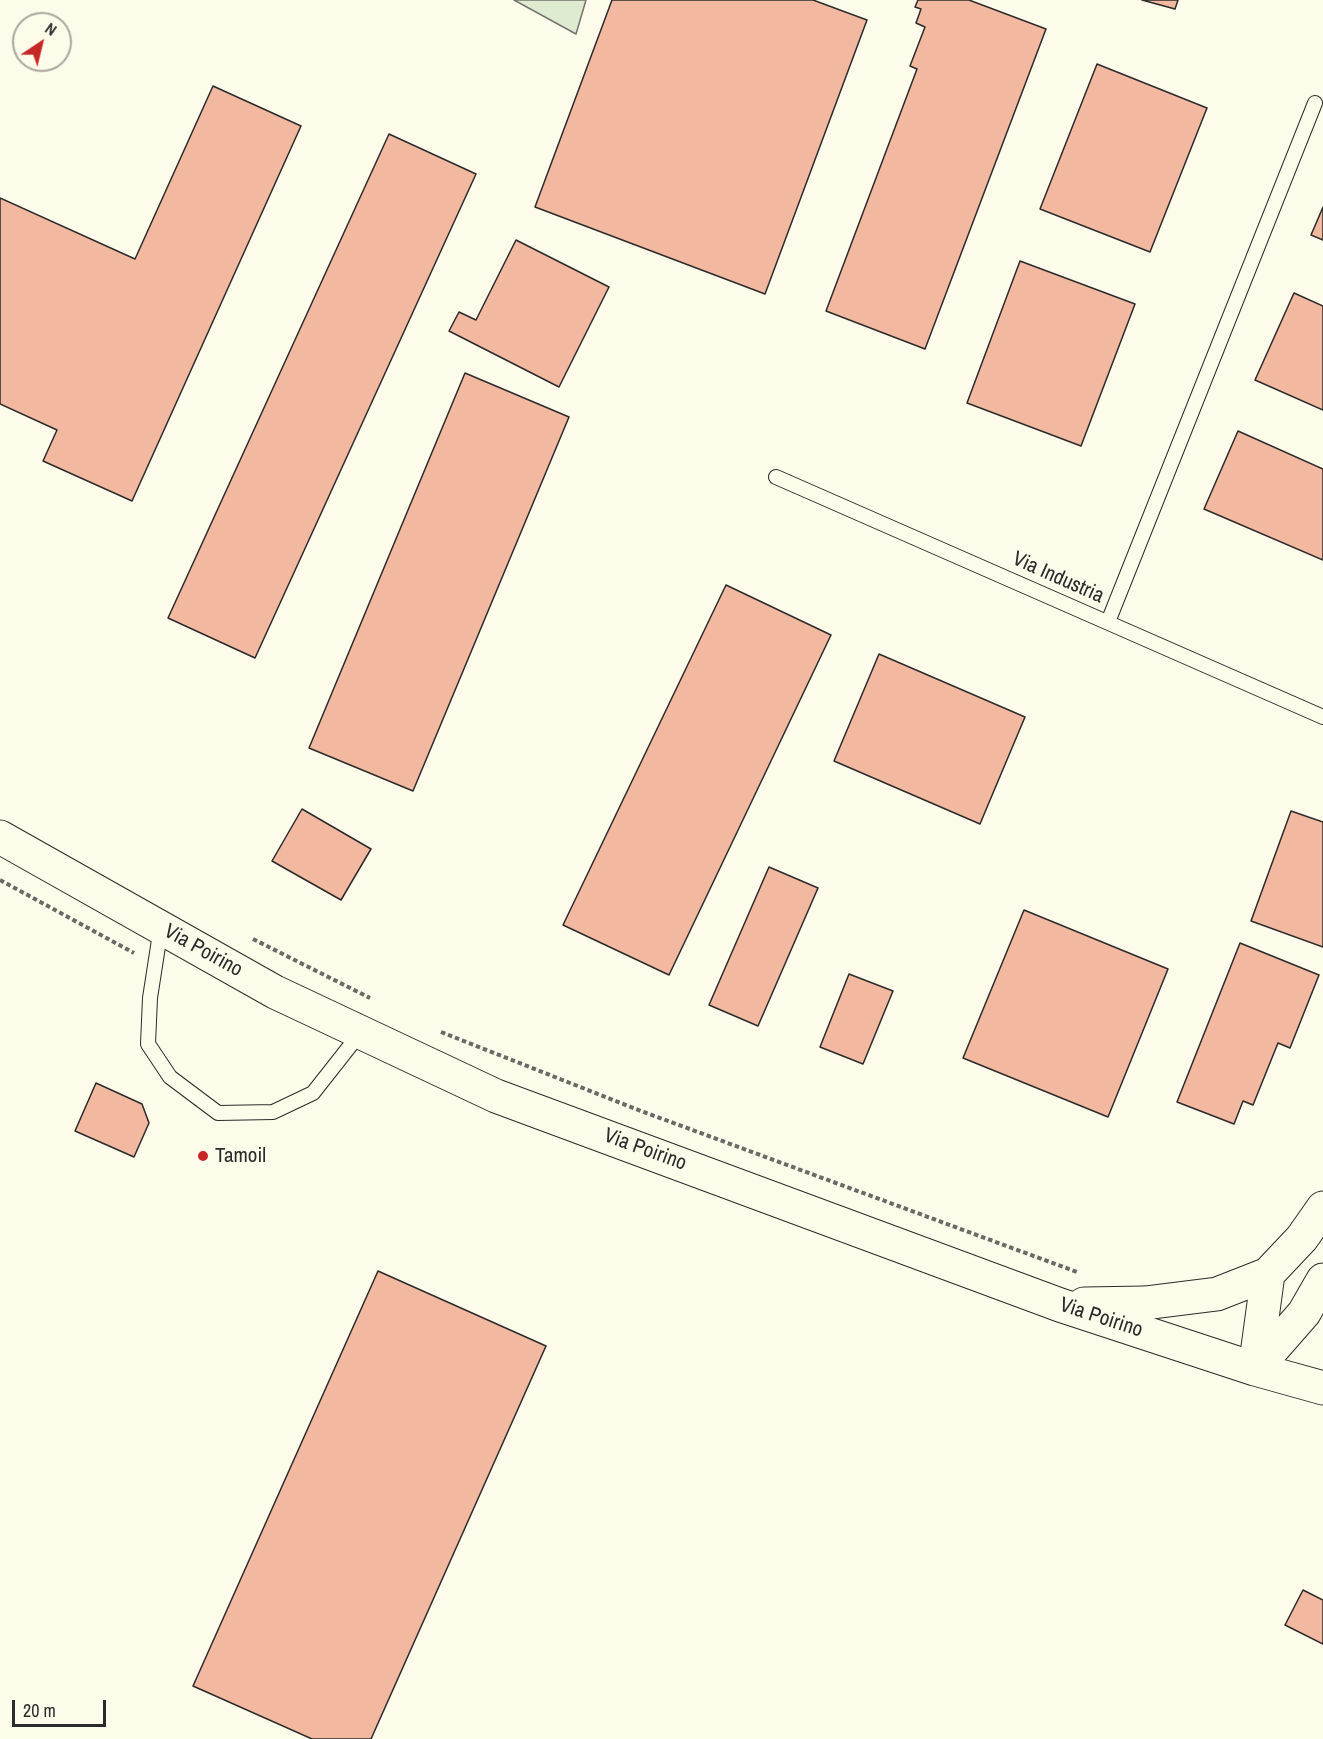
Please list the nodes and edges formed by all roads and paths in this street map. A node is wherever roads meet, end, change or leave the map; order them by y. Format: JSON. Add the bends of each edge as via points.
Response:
{"nodes":[{"id":1,"x":1316,"y":103,"type":"dead end"},
{"id":2,"x":776,"y":477,"type":"dead end"},
{"id":3,"x":1108,"y":622,"type":"junction"},
{"id":4,"x":1323,"y":717,"type":"edge"},
{"id":5,"x":0,"y":837,"type":"edge"},
{"id":6,"x":161,"y":927,"type":"junction"},
{"id":7,"x":250,"y":938,"type":"dead end"},
{"id":8,"x":379,"y":1002,"type":"dead end"},
{"id":9,"x":433,"y":1028,"type":"dead end"},
{"id":10,"x":361,"y":1032,"type":"junction"},
{"id":11,"x":1323,"y":1208,"type":"edge"},
{"id":12,"x":1078,"y":1272,"type":"dead end"},
{"id":13,"x":1268,"y":1274,"type":"junction"},
{"id":14,"x":1323,"y":1280,"type":"edge"},
{"id":15,"x":1060,"y":1305,"type":"junction"},
{"id":16,"x":1255,"y":1369,"type":"junction"},
{"id":17,"x":1323,"y":1388,"type":"edge"}],
"edges":[{"from":1,"to":3,"type":"lane"},
{"from":2,"to":3,"type":"lane","name":"Via Industria"},
{"from":3,"to":4,"type":"lane","name":"Via Industria"},
{"from":5,"to":6,"type":"main road","name":"Via Poirino"},
{"from":6,"to":10,"type":"main road","name":"Via Poirino","via":[[275,992]]},
{"from":6,"to":10,"type":"lane","via":[[150,998],[148,1044],[171,1077],[218,1113],[273,1112],[313,1093]]},
{"from":7,"to":8,"type":"path"},
{"from":9,"to":12,"type":"path","via":[[641,1112]]},
{"from":10,"to":15,"type":"main road","name":"Via Poirino","via":[[496,1096]]},
{"from":11,"to":13,"type":"main road","via":[[1302,1238]]},
{"from":13,"to":15,"type":"main road","via":[[1217,1294],[1145,1303]]},
{"from":13,"to":16,"type":"main road"},
{"from":14,"to":16,"type":"main road","via":[[1304,1313]]},
{"from":15,"to":16,"type":"main road","name":"Via Poirino"},
{"from":16,"to":17,"type":"main road","name":"Via Poirino"}]}
